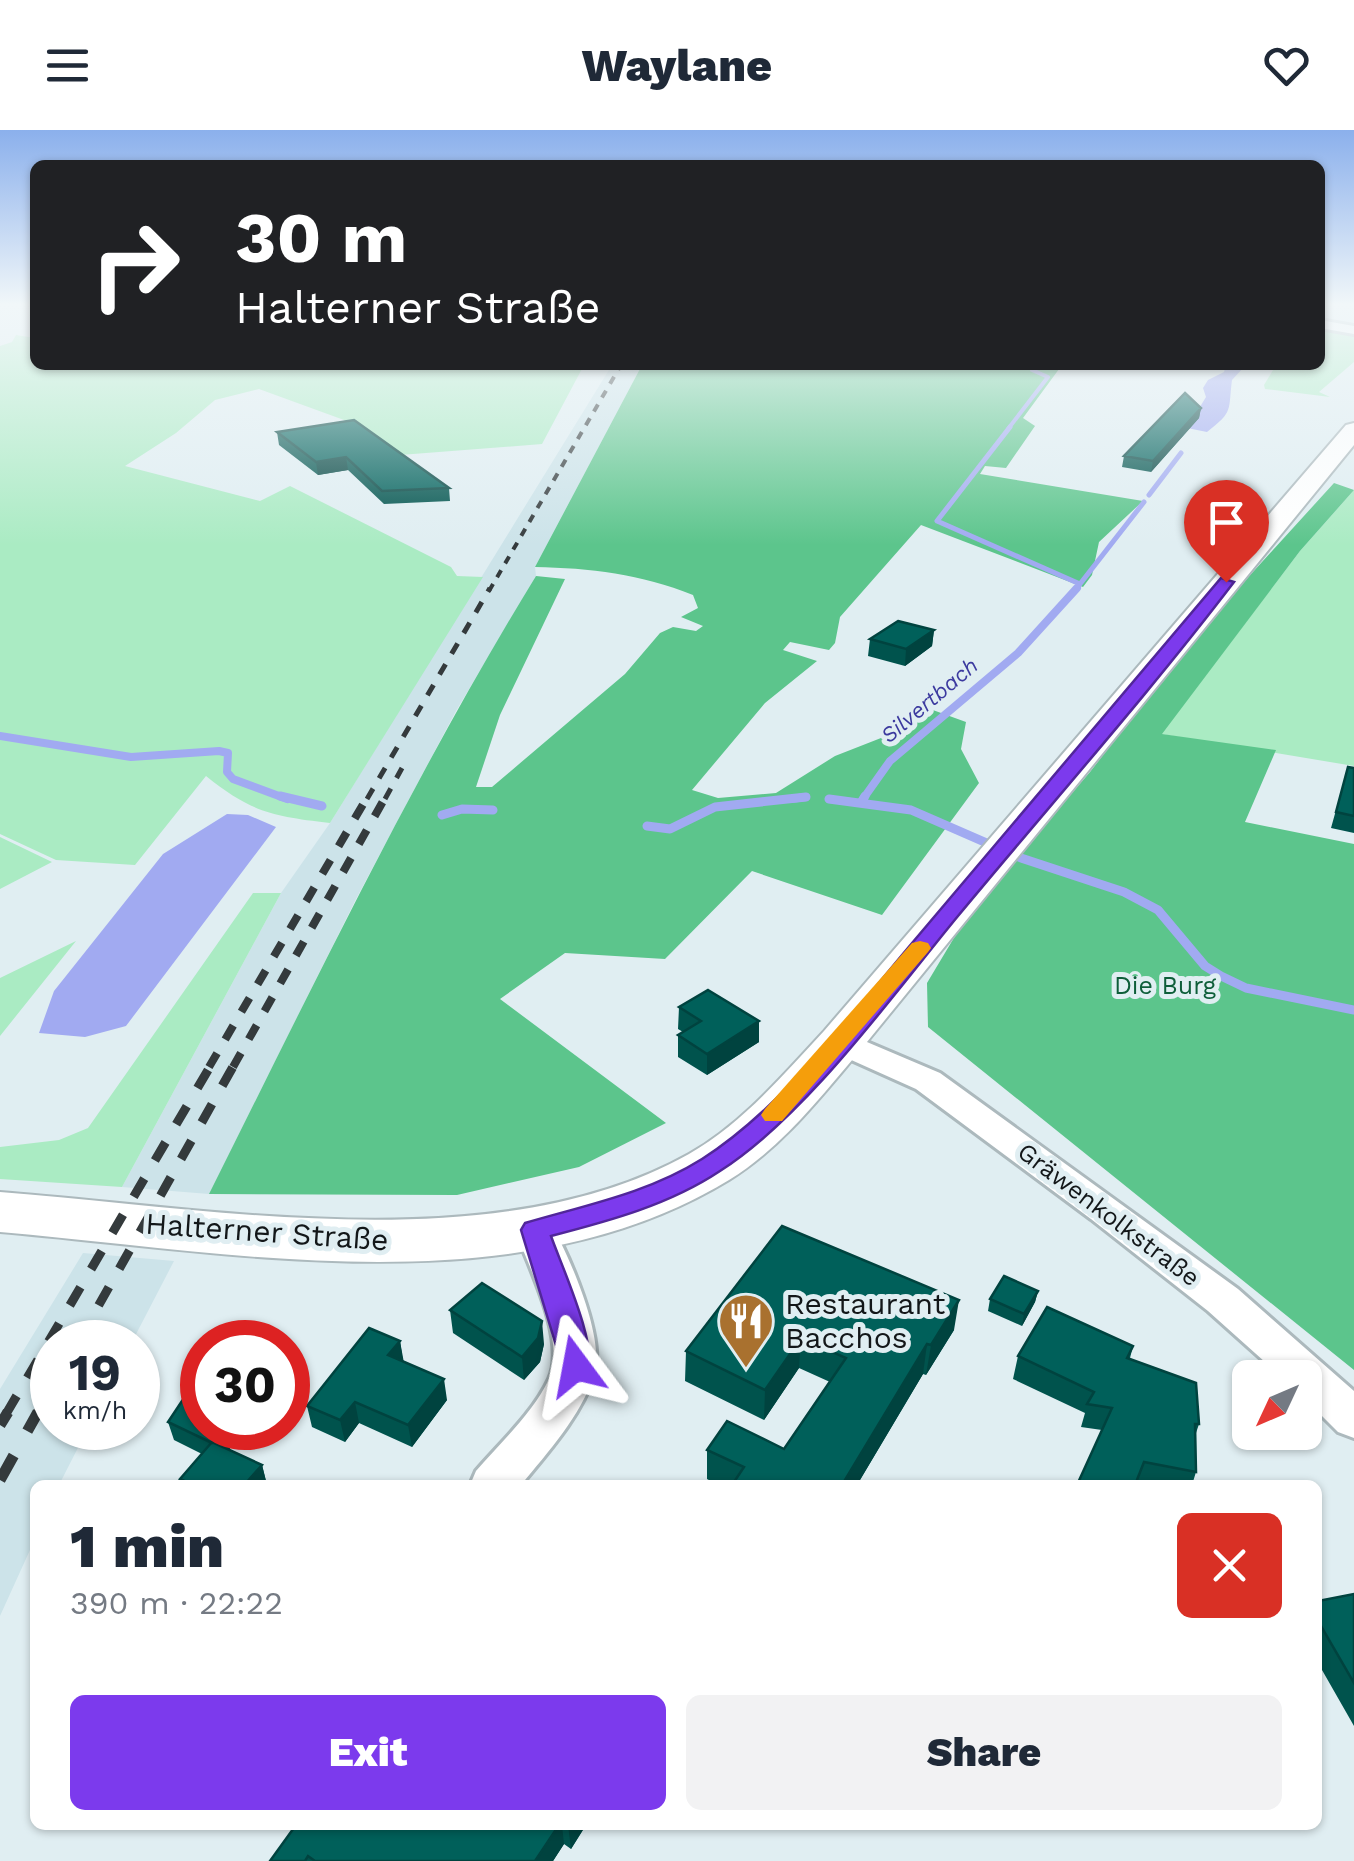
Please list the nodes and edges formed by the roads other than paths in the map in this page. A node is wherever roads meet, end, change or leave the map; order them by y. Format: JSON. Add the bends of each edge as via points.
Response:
{"nodes":[{"id":1,"x":1354,"y":430,"type":"edge"},
{"id":2,"x":841,"y":1042,"type":"junction"},
{"id":3,"x":0,"y":1212,"type":"edge"},
{"id":4,"x":535,"y":1230,"type":"junction"},
{"id":5,"x":1354,"y":1419,"type":"edge"},
{"id":6,"x":497,"y":1480,"type":"edge"}],
"edges":[{"from":1,"to":2,"type":"main road","name":"Halterner Straße"},
{"from":2,"to":4,"type":"main road","name":"Halterner Straße","via":[[752,1136],[710,1166],[621,1206]]},
{"from":2,"to":5,"type":"street","name":"Gräwenkolkstraße","via":[[928,1081],[1104,1208],[1223,1300]]},
{"from":3,"to":4,"type":"main road","name":"Halterner Straße","via":[[384,1242]]},
{"from":4,"to":6,"type":"street","via":[[576,1366],[550,1416]]}]}
